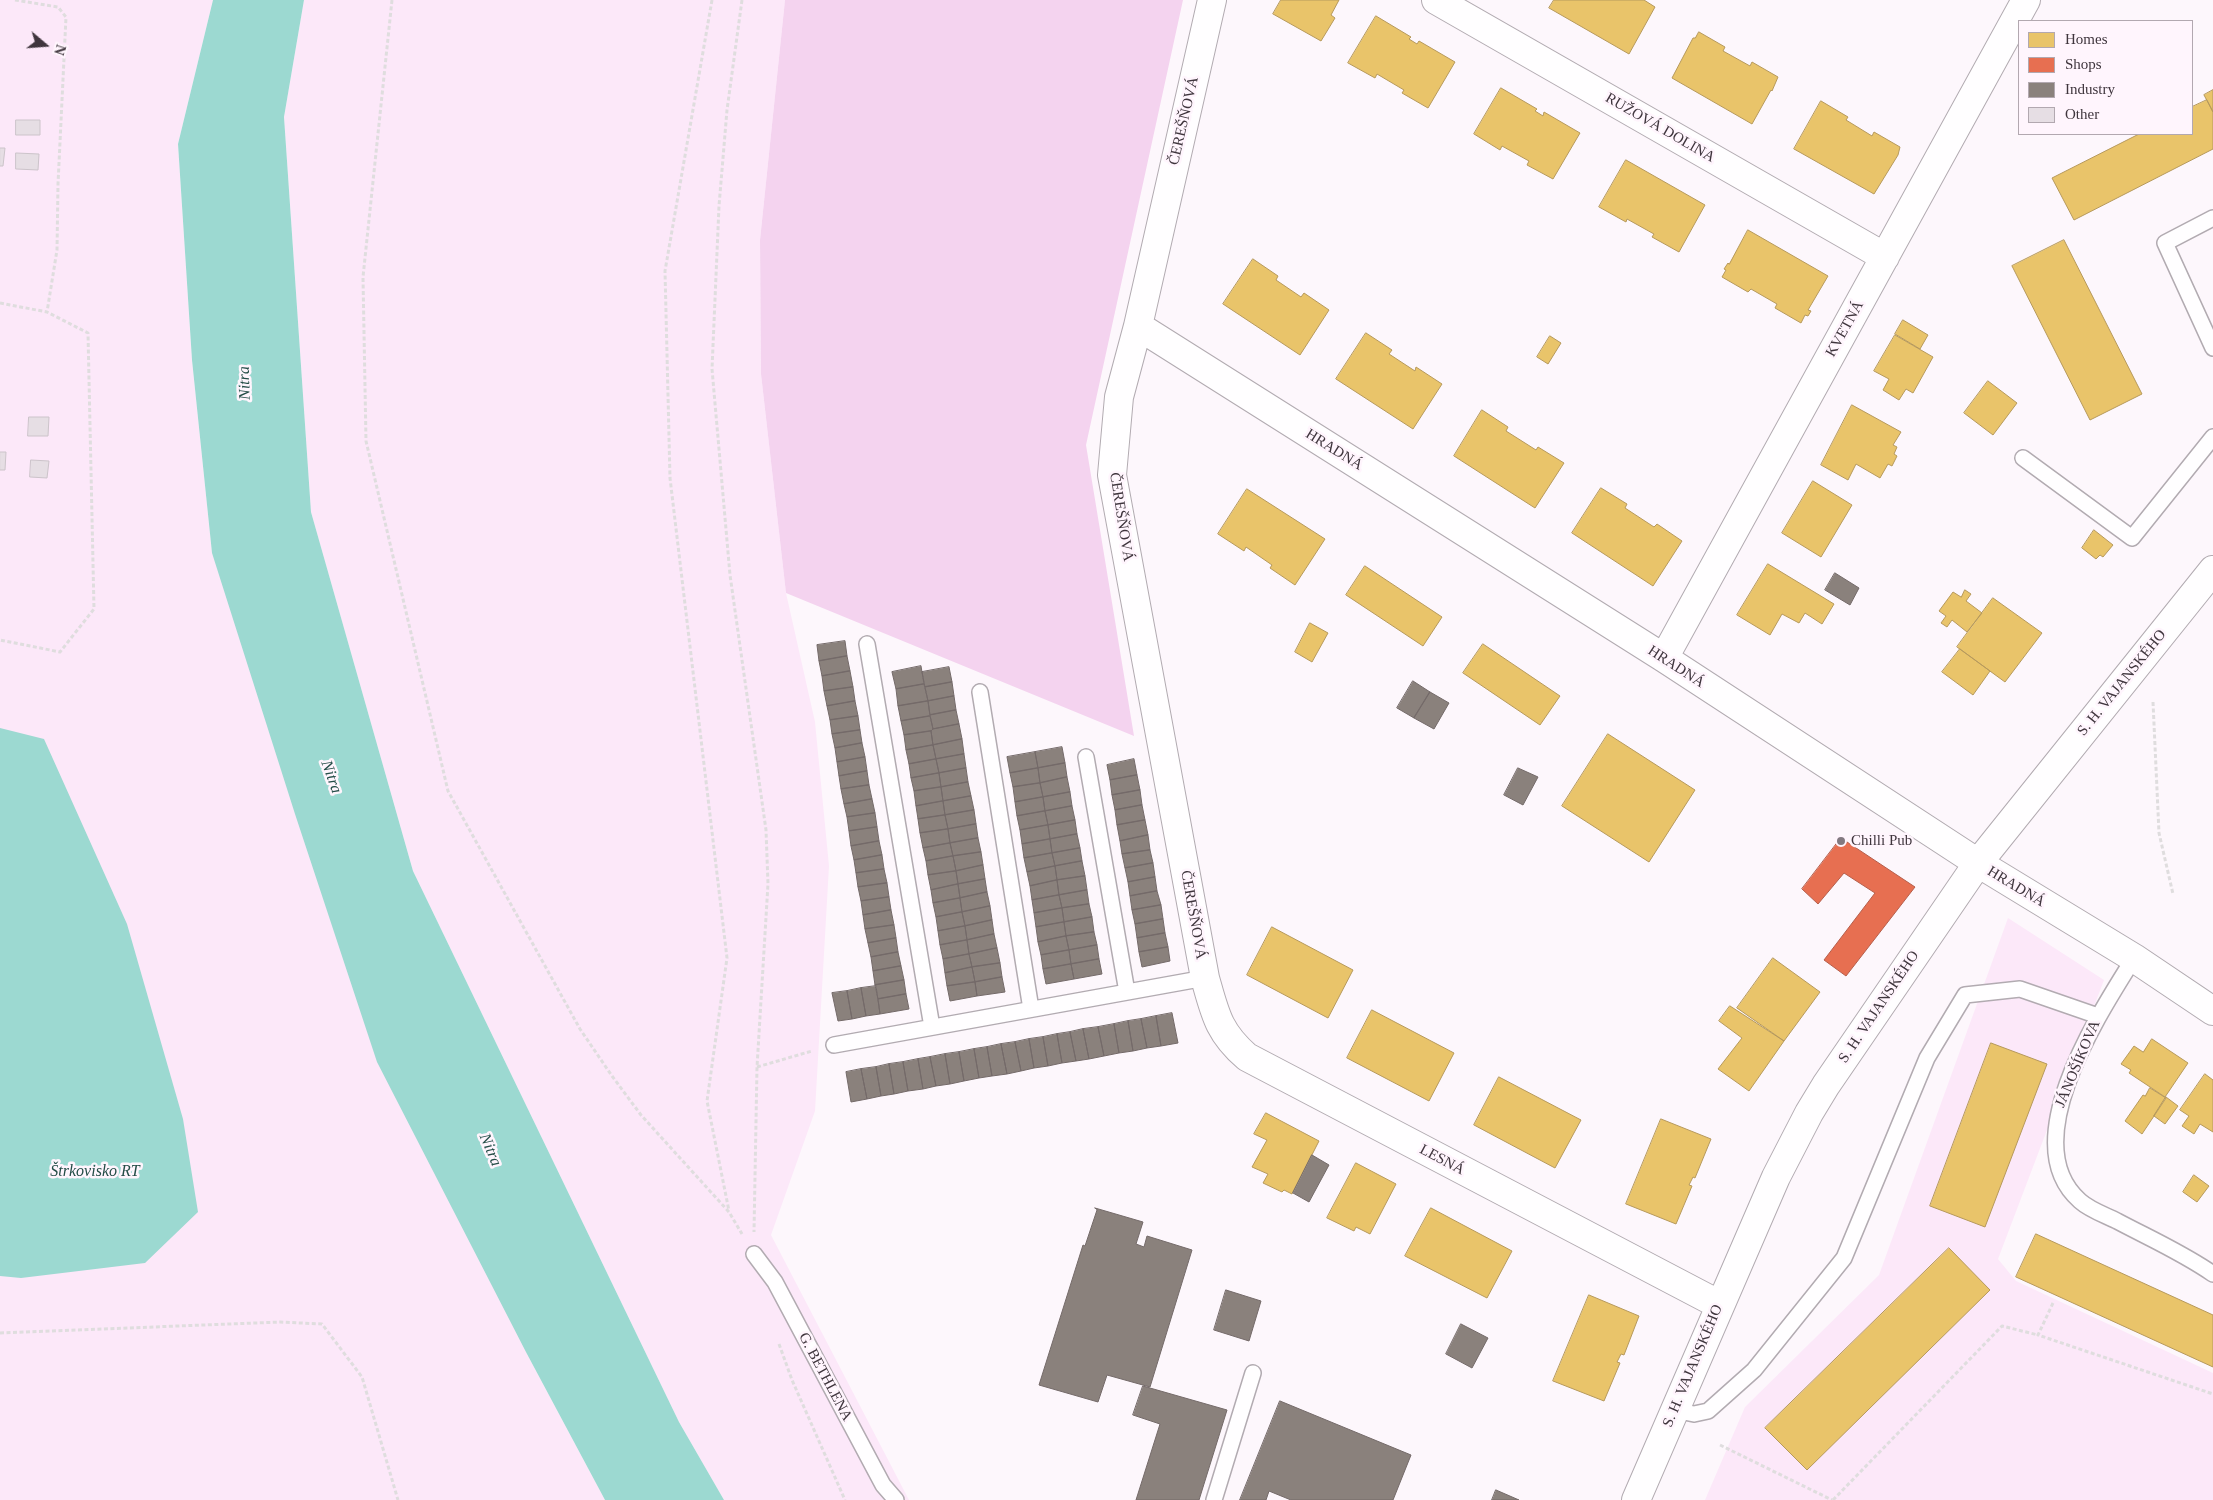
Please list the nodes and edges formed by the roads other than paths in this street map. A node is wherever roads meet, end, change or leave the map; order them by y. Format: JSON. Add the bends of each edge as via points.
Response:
{"nodes":[{"id":1,"x":1212,"y":0,"type":"edge"},
{"id":2,"x":1436,"y":0,"type":"edge"},
{"id":3,"x":2026,"y":0,"type":"edge"},
{"id":4,"x":2213,"y":218,"type":"edge"},
{"id":5,"x":1885,"y":257,"type":"junction"},
{"id":6,"x":1138,"y":326,"type":"junction"},
{"id":7,"x":2213,"y":348,"type":"edge"},
{"id":8,"x":2213,"y":437,"type":"edge"},
{"id":9,"x":2024,"y":458,"type":"dead end"},
{"id":10,"x":2213,"y":570,"type":"edge"},
{"id":11,"x":867,"y":644,"type":"dead end"},
{"id":12,"x":1664,"y":658,"type":"junction"},
{"id":13,"x":980,"y":692,"type":"dead end"},
{"id":14,"x":1086,"y":757,"type":"dead end"},
{"id":15,"x":1978,"y":863,"type":"junction"},
{"id":16,"x":2134,"y":958,"type":"junction"},
{"id":17,"x":1205,"y":978,"type":"junction"},
{"id":18,"x":1127,"y":992,"type":"junction"},
{"id":19,"x":1031,"y":1009,"type":"junction"},
{"id":20,"x":2213,"y":1011,"type":"edge"},
{"id":21,"x":2098,"y":1016,"type":"junction"},
{"id":22,"x":932,"y":1027,"type":"junction"},
{"id":23,"x":834,"y":1045,"type":"road end"},
{"id":24,"x":754,"y":1254,"type":"road end"},
{"id":25,"x":2213,"y":1274,"type":"edge"},
{"id":26,"x":1720,"y":1305,"type":"junction"},
{"id":27,"x":1253,"y":1373,"type":"dead end"},
{"id":28,"x":1674,"y":1410,"type":"junction"},
{"id":29,"x":896,"y":1500,"type":"edge"},
{"id":30,"x":1214,"y":1500,"type":"edge"},
{"id":31,"x":1636,"y":1500,"type":"edge"}],
"edges":[{"from":1,"to":6,"type":"street","name":"ČEREŠŇOVÁ"},
{"from":2,"to":5,"type":"street","name":"RUŽOVÁ DOLINA"},
{"from":3,"to":5,"type":"street","name":"KVETNÁ"},
{"from":4,"to":7,"type":"lane","via":[[2165,243]]},
{"from":5,"to":12,"type":"street","name":"KVETNÁ"},
{"from":6,"to":12,"type":"street","name":"HRADNÁ"},
{"from":6,"to":17,"type":"street","name":"ČEREŠŇOVÁ","via":[[1119,398],[1112,475]]},
{"from":8,"to":9,"type":"lane","via":[[2132,538]]},
{"from":10,"to":15,"type":"street","name":"S. H. VAJANSKÉHO"},
{"from":11,"to":22,"type":"lane"},
{"from":12,"to":15,"type":"street","name":"HRADNÁ"},
{"from":13,"to":19,"type":"lane"},
{"from":14,"to":18,"type":"lane"},
{"from":15,"to":16,"type":"street","name":"HRADNÁ"},
{"from":15,"to":26,"type":"street","name":"S. H. VAJANSKÉHO","via":[[1809,1113],[1776,1176]]},
{"from":16,"to":20,"type":"street","name":"HRADNÁ"},
{"from":16,"to":21,"type":"lane","name":"JÁNOŠÍKOVA"},
{"from":17,"to":18,"type":"lane"},
{"from":17,"to":26,"type":"street","name":"LESNÁ","via":[[1218,1021],[1230,1043],[1247,1057]]},
{"from":18,"to":19,"type":"lane"},
{"from":19,"to":22,"type":"lane"},
{"from":21,"to":25,"type":"lane","name":"JÁNOŠÍKOVA","via":[[2060,1100],[2055,1127],[2063,1181],[2081,1202],[2195,1261]]},
{"from":21,"to":28,"type":"lane","via":[[2020,989],[1965,996],[1927,1058],[1844,1258],[1754,1370],[1708,1411],[1694,1414]]},
{"from":22,"to":23,"type":"lane"},
{"from":24,"to":29,"type":"lane","name":"G. BETHLENA","via":[[775,1282],[883,1485]]},
{"from":26,"to":28,"type":"street","name":"S. H. VAJANSKÉHO"},
{"from":27,"to":30,"type":"lane"},
{"from":28,"to":31,"type":"street","name":"S. H. VAJANSKÉHO"}]}
